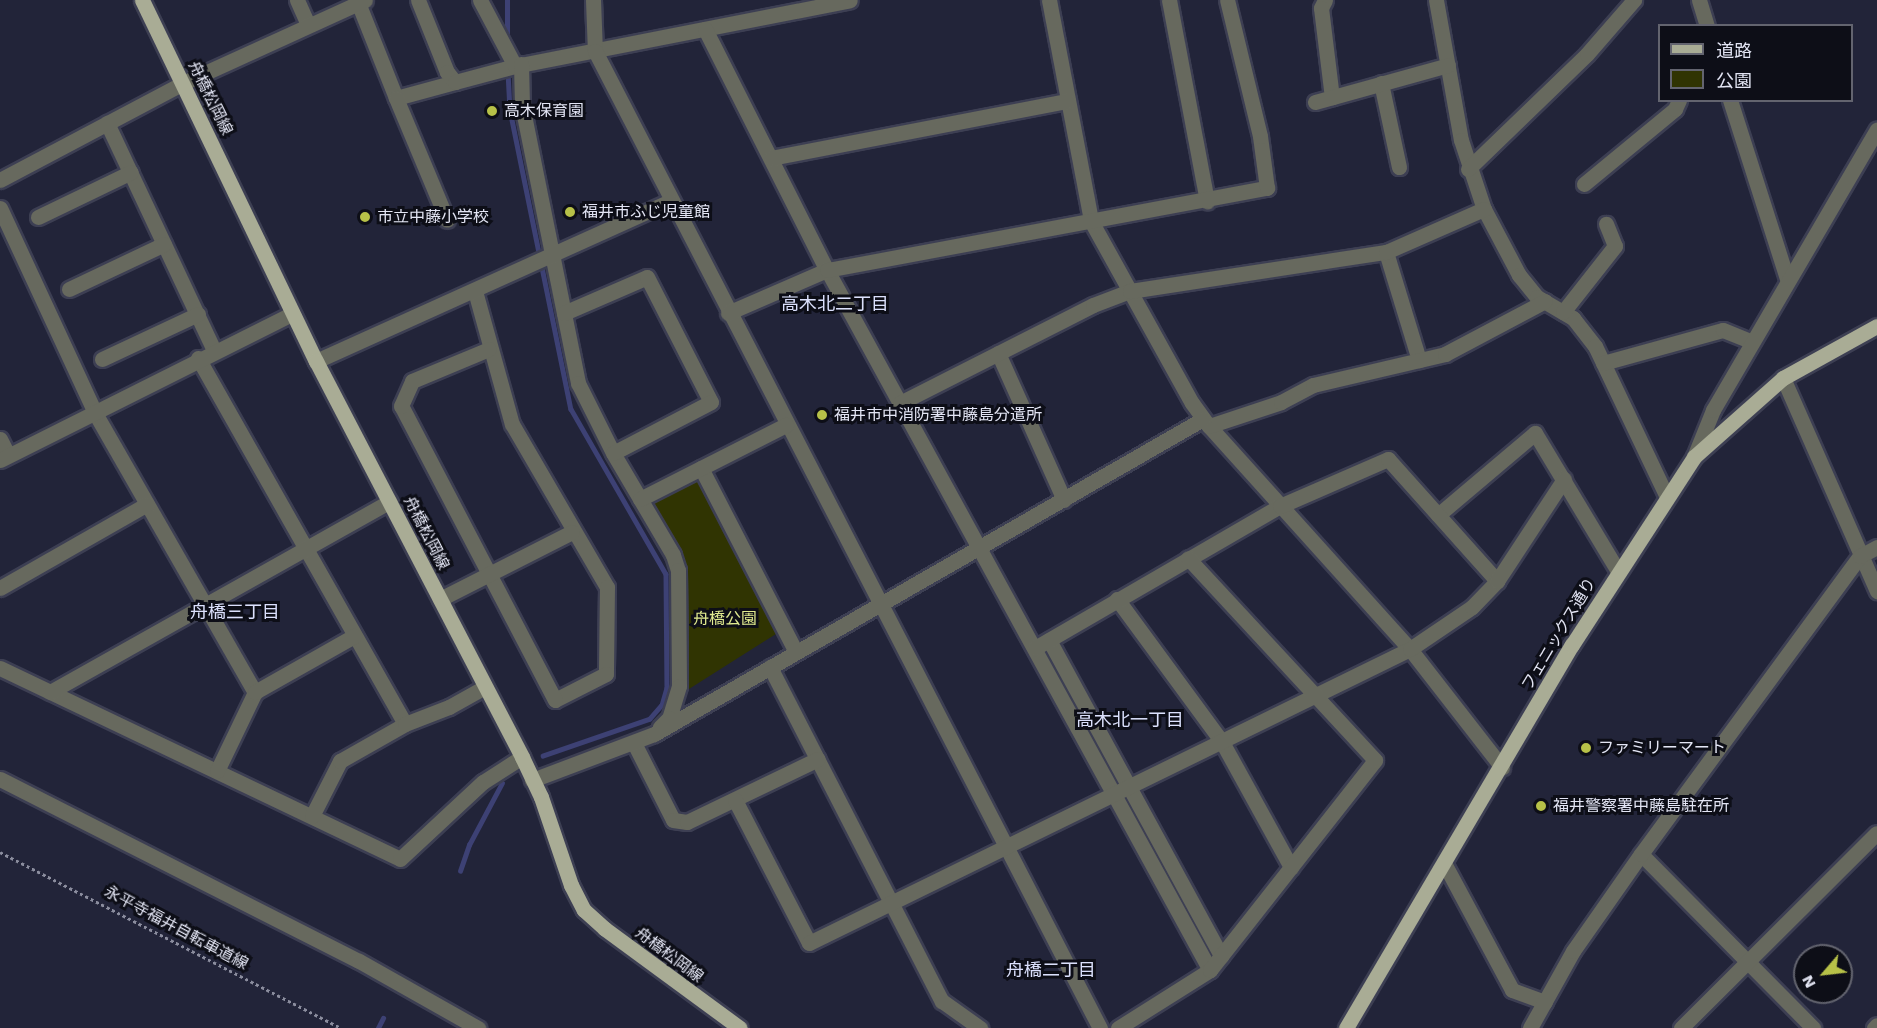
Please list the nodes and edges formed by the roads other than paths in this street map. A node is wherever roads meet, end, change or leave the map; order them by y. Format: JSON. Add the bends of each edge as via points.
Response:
{"nodes":[{"id":1,"x":142,"y":0,"type":"edge"},
{"id":2,"x":297,"y":0,"type":"edge"},
{"id":3,"x":417,"y":0,"type":"edge"},
{"id":4,"x":480,"y":0,"type":"edge"},
{"id":5,"x":593,"y":0,"type":"edge"},
{"id":6,"x":850,"y":0,"type":"edge"},
{"id":7,"x":1049,"y":0,"type":"edge"},
{"id":8,"x":1168,"y":0,"type":"edge"},
{"id":9,"x":1227,"y":0,"type":"edge"},
{"id":10,"x":1325,"y":0,"type":"edge"},
{"id":11,"x":1436,"y":0,"type":"edge"},
{"id":12,"x":1634,"y":0,"type":"edge"},
{"id":13,"x":1699,"y":0,"type":"edge"},
{"id":14,"x":360,"y":1,"type":"edge"},
{"id":15,"x":830,"y":2,"type":"edge"},
{"id":16,"x":1706,"y":24,"type":"edge"},
{"id":17,"x":308,"y":25,"type":"junction"},
{"id":18,"x":705,"y":29,"type":"junction"},
{"id":19,"x":595,"y":51,"type":"junction"},
{"id":20,"x":518,"y":65,"type":"junction"},
{"id":21,"x":1448,"y":65,"type":"junction"},
{"id":22,"x":455,"y":82,"type":"junction"},
{"id":23,"x":183,"y":83,"type":"junction"},
{"id":24,"x":1382,"y":83,"type":"junction"},
{"id":25,"x":1332,"y":97,"type":"junction"},
{"id":26,"x":396,"y":98,"type":"junction"},
{"id":27,"x":1068,"y":101,"type":"junction"},
{"id":28,"x":1315,"y":102,"type":"dead end"},
{"id":29,"x":1678,"y":102,"type":"edge"},
{"id":30,"x":1731,"y":102,"type":"edge"},
{"id":31,"x":107,"y":123,"type":"junction"},
{"id":32,"x":1877,"y":129,"type":"edge"},
{"id":33,"x":771,"y":158,"type":"junction"},
{"id":34,"x":1399,"y":167,"type":"dead end"},
{"id":35,"x":1468,"y":169,"type":"junction"},
{"id":36,"x":131,"y":172,"type":"junction"},
{"id":37,"x":0,"y":180,"type":"edge"},
{"id":38,"x":1584,"y":184,"type":"dead end"},
{"id":39,"x":671,"y":201,"type":"junction"},
{"id":40,"x":1207,"y":201,"type":"junction"},
{"id":41,"x":0,"y":208,"type":"edge"},
{"id":42,"x":1484,"y":209,"type":"junction"},
{"id":43,"x":38,"y":217,"type":"dead end"},
{"id":44,"x":447,"y":220,"type":"dead end"},
{"id":45,"x":1091,"y":220,"type":"junction"},
{"id":46,"x":1606,"y":224,"type":"dead end"},
{"id":47,"x":164,"y":244,"type":"junction"},
{"id":48,"x":1386,"y":252,"type":"junction"},
{"id":49,"x":553,"y":256,"type":"junction"},
{"id":50,"x":827,"y":270,"type":"junction"},
{"id":51,"x":1787,"y":279,"type":"junction"},
{"id":52,"x":69,"y":289,"type":"dead end"},
{"id":53,"x":475,"y":291,"type":"junction"},
{"id":54,"x":1130,"y":291,"type":"junction"},
{"id":55,"x":1545,"y":301,"type":"junction"},
{"id":56,"x":1563,"y":312,"type":"junction"},
{"id":57,"x":564,"y":313,"type":"junction"},
{"id":58,"x":198,"y":314,"type":"junction"},
{"id":59,"x":292,"y":314,"type":"junction"},
{"id":60,"x":728,"y":314,"type":"junction"},
{"id":61,"x":1877,"y":326,"type":"edge"},
{"id":62,"x":1752,"y":342,"type":"junction"},
{"id":63,"x":489,"y":349,"type":"junction"},
{"id":64,"x":214,"y":350,"type":"junction"},
{"id":65,"x":998,"y":353,"type":"junction"},
{"id":66,"x":198,"y":357,"type":"junction"},
{"id":67,"x":102,"y":360,"type":"dead end"},
{"id":68,"x":1419,"y":360,"type":"junction"},
{"id":69,"x":316,"y":361,"type":"junction"},
{"id":70,"x":1603,"y":363,"type":"junction"},
{"id":71,"x":1783,"y":378,"type":"junction"},
{"id":72,"x":900,"y":403,"type":"junction"},
{"id":73,"x":95,"y":413,"type":"junction"},
{"id":74,"x":1206,"y":423,"type":"junction"},
{"id":75,"x":786,"y":424,"type":"junction"},
{"id":76,"x":0,"y":439,"type":"edge"},
{"id":77,"x":613,"y":453,"type":"junction"},
{"id":78,"x":1694,"y":457,"type":"junction"},
{"id":79,"x":4,"y":458,"type":"edge"},
{"id":80,"x":701,"y":468,"type":"junction"},
{"id":81,"x":1564,"y":480,"type":"junction"},
{"id":82,"x":1667,"y":497,"type":"junction"},
{"id":83,"x":640,"y":499,"type":"junction"},
{"id":84,"x":1064,"y":500,"type":"junction"},
{"id":85,"x":389,"y":502,"type":"junction"},
{"id":86,"x":147,"y":504,"type":"junction"},
{"id":87,"x":1280,"y":507,"type":"junction"},
{"id":88,"x":1438,"y":515,"type":"junction"},
{"id":89,"x":572,"y":532,"type":"junction"},
{"id":90,"x":1877,"y":547,"type":"edge"},
{"id":91,"x":303,"y":548,"type":"junction"},
{"id":92,"x":981,"y":549,"type":"junction"},
{"id":93,"x":1860,"y":556,"type":"junction"},
{"id":94,"x":1188,"y":558,"type":"junction"},
{"id":95,"x":1618,"y":571,"type":"junction"},
{"id":96,"x":490,"y":574,"type":"junction"},
{"id":97,"x":1497,"y":581,"type":"junction"},
{"id":98,"x":0,"y":588,"type":"edge"},
{"id":99,"x":1877,"y":591,"type":"edge"},
{"id":100,"x":440,"y":599,"type":"junction"},
{"id":101,"x":1117,"y":599,"type":"junction"},
{"id":102,"x":205,"y":604,"type":"junction"},
{"id":103,"x":880,"y":604,"type":"junction"},
{"id":104,"x":354,"y":636,"type":"junction"},
{"id":105,"x":1049,"y":639,"type":"junction"},
{"id":106,"x":1035,"y":648,"type":"junction"},
{"id":107,"x":1410,"y":649,"type":"junction"},
{"id":108,"x":796,"y":652,"type":"junction"},
{"id":109,"x":770,"y":667,"type":"junction"},
{"id":110,"x":0,"y":668,"type":"edge"},
{"id":111,"x":485,"y":687,"type":"junction"},
{"id":112,"x":50,"y":692,"type":"junction"},
{"id":113,"x":255,"y":692,"type":"junction"},
{"id":114,"x":1316,"y":695,"type":"junction"},
{"id":115,"x":405,"y":723,"type":"junction"},
{"id":116,"x":654,"y":734,"type":"junction"},
{"id":117,"x":1222,"y":742,"type":"junction"},
{"id":118,"x":633,"y":743,"type":"junction"},
{"id":119,"x":522,"y":757,"type":"junction"},
{"id":120,"x":818,"y":759,"type":"junction"},
{"id":121,"x":1502,"y":766,"type":"junction"},
{"id":122,"x":216,"y":771,"type":"junction"},
{"id":123,"x":0,"y":779,"type":"edge"},
{"id":124,"x":532,"y":780,"type":"junction"},
{"id":125,"x":1130,"y":788,"type":"junction"},
{"id":126,"x":1114,"y":795,"type":"junction"},
{"id":127,"x":735,"y":801,"type":"junction"},
{"id":128,"x":312,"y":816,"type":"junction"},
{"id":129,"x":1877,"y":833,"type":"edge"},
{"id":130,"x":1007,"y":846,"type":"junction"},
{"id":131,"x":1641,"y":854,"type":"junction"},
{"id":132,"x":1444,"y":863,"type":"junction"},
{"id":133,"x":1291,"y":867,"type":"junction"},
{"id":134,"x":892,"y":903,"type":"junction"},
{"id":135,"x":1221,"y":956,"type":"junction"},
{"id":136,"x":1747,"y":962,"type":"junction"},
{"id":137,"x":1210,"y":970,"type":"junction"},
{"id":138,"x":1545,"y":1002,"type":"junction"},
{"id":139,"x":478,"y":1028,"type":"edge"},
{"id":140,"x":738,"y":1028,"type":"edge"},
{"id":141,"x":980,"y":1028,"type":"edge"},
{"id":142,"x":1100,"y":1028,"type":"edge"},
{"id":143,"x":1118,"y":1028,"type":"edge"},
{"id":144,"x":1346,"y":1028,"type":"edge"},
{"id":145,"x":1530,"y":1028,"type":"edge"},
{"id":146,"x":1681,"y":1028,"type":"edge"},
{"id":147,"x":1813,"y":1028,"type":"edge"}],
"edges":[{"from":1,"to":23,"type":"main road","name":"舟橋松岡線"},
{"from":2,"to":17,"type":"street"},
{"from":3,"to":22,"type":"street","via":[[447,72]]},
{"from":4,"to":20,"type":"street"},
{"from":5,"to":19,"type":"street"},
{"from":6,"to":15,"type":"street"},
{"from":7,"to":27,"type":"street"},
{"from":8,"to":40,"type":"street"},
{"from":9,"to":40,"type":"street","via":[[1260,136],[1268,188]]},
{"from":10,"to":25,"type":"street","via":[[1321,8]]},
{"from":11,"to":21,"type":"street"},
{"from":12,"to":35,"type":"street","via":[[1587,54]]},
{"from":13,"to":16,"type":"street"},
{"from":14,"to":17,"type":"street"},
{"from":14,"to":26,"type":"street"},
{"from":15,"to":18,"type":"street"},
{"from":17,"to":23,"type":"street"},
{"from":18,"to":19,"type":"street"},
{"from":18,"to":33,"type":"street"},
{"from":19,"to":20,"type":"street"},
{"from":19,"to":39,"type":"street"},
{"from":20,"to":22,"type":"street"},
{"from":20,"to":49,"type":"street","via":[[522,105]]},
{"from":21,"to":24,"type":"street"},
{"from":21,"to":35,"type":"street"},
{"from":22,"to":26,"type":"street"},
{"from":23,"to":31,"type":"street"},
{"from":23,"to":59,"type":"main road","name":"舟橋松岡線"},
{"from":24,"to":25,"type":"street"},
{"from":24,"to":34,"type":"street"},
{"from":25,"to":28,"type":"street"},
{"from":26,"to":44,"type":"street"},
{"from":27,"to":33,"type":"street"},
{"from":27,"to":45,"type":"street"},
{"from":29,"to":38,"type":"street","via":[[1676,109]]},
{"from":30,"to":51,"type":"street"},
{"from":31,"to":36,"type":"street"},
{"from":31,"to":37,"type":"street"},
{"from":32,"to":51,"type":"street"},
{"from":33,"to":50,"type":"street"},
{"from":35,"to":42,"type":"street"},
{"from":36,"to":43,"type":"street"},
{"from":36,"to":47,"type":"street"},
{"from":39,"to":49,"type":"street"},
{"from":39,"to":60,"type":"street"},
{"from":40,"to":45,"type":"street"},
{"from":41,"to":73,"type":"street"},
{"from":42,"to":48,"type":"street"},
{"from":42,"to":55,"type":"street","via":[[1519,275]]},
{"from":45,"to":50,"type":"street"},
{"from":45,"to":54,"type":"street"},
{"from":46,"to":56,"type":"street","via":[[1615,246]]},
{"from":47,"to":52,"type":"street"},
{"from":47,"to":58,"type":"street"},
{"from":48,"to":54,"type":"street"},
{"from":48,"to":68,"type":"street"},
{"from":49,"to":53,"type":"street"},
{"from":49,"to":57,"type":"street"},
{"from":50,"to":60,"type":"street"},
{"from":50,"to":72,"type":"street"},
{"from":51,"to":62,"type":"street"},
{"from":53,"to":63,"type":"street"},
{"from":53,"to":69,"type":"street"},
{"from":54,"to":65,"type":"street","via":[[1093,305]]},
{"from":54,"to":74,"type":"street"},
{"from":55,"to":56,"type":"street"},
{"from":55,"to":68,"type":"street","via":[[1444,354]]},
{"from":56,"to":70,"type":"street","via":[[1573,318]]},
{"from":57,"to":77,"type":"street","via":[[578,383]]},
{"from":57,"to":77,"type":"street","via":[[647,277],[711,402]]},
{"from":58,"to":64,"type":"street"},
{"from":58,"to":67,"type":"street"},
{"from":59,"to":64,"type":"street"},
{"from":59,"to":69,"type":"main road","name":"舟橋松岡線"},
{"from":60,"to":75,"type":"street"},
{"from":61,"to":71,"type":"main road","name":"フェニックス通り"},
{"from":62,"to":70,"type":"street","via":[[1724,330]]},
{"from":62,"to":78,"type":"street","via":[[1713,410]]},
{"from":63,"to":89,"type":"street","via":[[512,424]]},
{"from":63,"to":96,"type":"street","via":[[412,381],[401,406]]},
{"from":64,"to":66,"type":"street"},
{"from":65,"to":72,"type":"street"},
{"from":65,"to":84,"type":"street"},
{"from":66,"to":73,"type":"street"},
{"from":66,"to":91,"type":"street"},
{"from":68,"to":74,"type":"street","via":[[1313,385],[1281,402]]},
{"from":69,"to":85,"type":"main road","name":"舟橋松岡線"},
{"from":70,"to":82,"type":"street"},
{"from":71,"to":78,"type":"main road","name":"フェニックス通り"},
{"from":71,"to":93,"type":"street"},
{"from":72,"to":92,"type":"street"},
{"from":73,"to":79,"type":"street"},
{"from":73,"to":86,"type":"street"},
{"from":74,"to":84,"type":"street"},
{"from":74,"to":87,"type":"street"},
{"from":75,"to":80,"type":"street"},
{"from":75,"to":103,"type":"street"},
{"from":76,"to":79,"type":"street"},
{"from":77,"to":83,"type":"street"},
{"from":78,"to":82,"type":"main road","name":"フェニックス通り"},
{"from":80,"to":83,"type":"street"},
{"from":80,"to":108,"type":"street"},
{"from":81,"to":88,"type":"street","via":[[1536,433]]},
{"from":81,"to":95,"type":"street"},
{"from":81,"to":97,"type":"street"},
{"from":82,"to":95,"type":"main road","name":"フェニックス通り"},
{"from":83,"to":116,"type":"street","via":[[674,555],[678,570],[679,687],[669,717]]},
{"from":84,"to":92,"type":"street"},
{"from":85,"to":91,"type":"street"},
{"from":85,"to":100,"type":"main road","name":"舟橋松岡線"},
{"from":86,"to":98,"type":"street"},
{"from":86,"to":102,"type":"street"},
{"from":87,"to":88,"type":"street","via":[[1388,459]]},
{"from":87,"to":94,"type":"street"},
{"from":87,"to":107,"type":"street"},
{"from":88,"to":97,"type":"street"},
{"from":89,"to":96,"type":"street"},
{"from":89,"to":96,"type":"street","via":[[607,587],[606,674],[555,700]]},
{"from":90,"to":93,"type":"street"},
{"from":91,"to":102,"type":"street"},
{"from":91,"to":104,"type":"street"},
{"from":92,"to":103,"type":"street"},
{"from":92,"to":106,"type":"street"},
{"from":93,"to":99,"type":"street"},
{"from":93,"to":131,"type":"street"},
{"from":94,"to":101,"type":"street"},
{"from":94,"to":114,"type":"street"},
{"from":95,"to":121,"type":"main road","name":"フェニックス通り"},
{"from":96,"to":100,"type":"street"},
{"from":97,"to":107,"type":"street","via":[[1472,607]]},
{"from":100,"to":111,"type":"main road","name":"舟橋松岡線"},
{"from":101,"to":105,"type":"street"},
{"from":101,"to":117,"type":"street"},
{"from":102,"to":112,"type":"street"},
{"from":102,"to":113,"type":"street"},
{"from":103,"to":108,"type":"street"},
{"from":103,"to":130,"type":"street"},
{"from":104,"to":113,"type":"street"},
{"from":104,"to":115,"type":"street"},
{"from":105,"to":106,"type":"street"},
{"from":105,"to":125,"type":"street"},
{"from":106,"to":126,"type":"street"},
{"from":107,"to":114,"type":"street"},
{"from":107,"to":121,"type":"street"},
{"from":108,"to":109,"type":"street"},
{"from":109,"to":116,"type":"street"},
{"from":109,"to":120,"type":"street"},
{"from":110,"to":112,"type":"street"},
{"from":111,"to":115,"type":"street","via":[[449,707]]},
{"from":111,"to":119,"type":"main road","name":"舟橋松岡線"},
{"from":112,"to":122,"type":"street"},
{"from":113,"to":122,"type":"street"},
{"from":114,"to":117,"type":"street"},
{"from":114,"to":133,"type":"street","via":[[1375,760]]},
{"from":115,"to":128,"type":"street","via":[[340,761]]},
{"from":116,"to":118,"type":"street"},
{"from":117,"to":125,"type":"street"},
{"from":117,"to":133,"type":"street"},
{"from":118,"to":124,"type":"street"},
{"from":118,"to":127,"type":"street","via":[[673,820],[687,822]]},
{"from":119,"to":124,"type":"main road","name":"舟橋松岡線"},
{"from":119,"to":128,"type":"street","via":[[483,782],[400,859]]},
{"from":120,"to":127,"type":"street"},
{"from":120,"to":134,"type":"street"},
{"from":121,"to":132,"type":"main road","name":"フェニックス通り"},
{"from":122,"to":128,"type":"street"},
{"from":123,"to":139,"type":"street","via":[[338,950]]},
{"from":124,"to":140,"type":"main road","name":"舟橋松岡線","via":[[584,910],[605,930]]},
{"from":125,"to":126,"type":"street"},
{"from":125,"to":135,"type":"street"},
{"from":126,"to":130,"type":"street"},
{"from":126,"to":137,"type":"street"},
{"from":127,"to":134,"type":"street","via":[[809,944]]},
{"from":129,"to":136,"type":"street"},
{"from":130,"to":134,"type":"street"},
{"from":130,"to":142,"type":"street"},
{"from":131,"to":136,"type":"street"},
{"from":131,"to":138,"type":"street","via":[[1573,951]]},
{"from":132,"to":138,"type":"street","via":[[1512,990]]},
{"from":132,"to":144,"type":"main road","name":"フェニックス通り"},
{"from":133,"to":135,"type":"street"},
{"from":134,"to":141,"type":"street","via":[[942,1001]]},
{"from":135,"to":137,"type":"street"},
{"from":136,"to":146,"type":"street"},
{"from":136,"to":147,"type":"street"},
{"from":137,"to":143,"type":"street"},
{"from":138,"to":145,"type":"street"}]}
